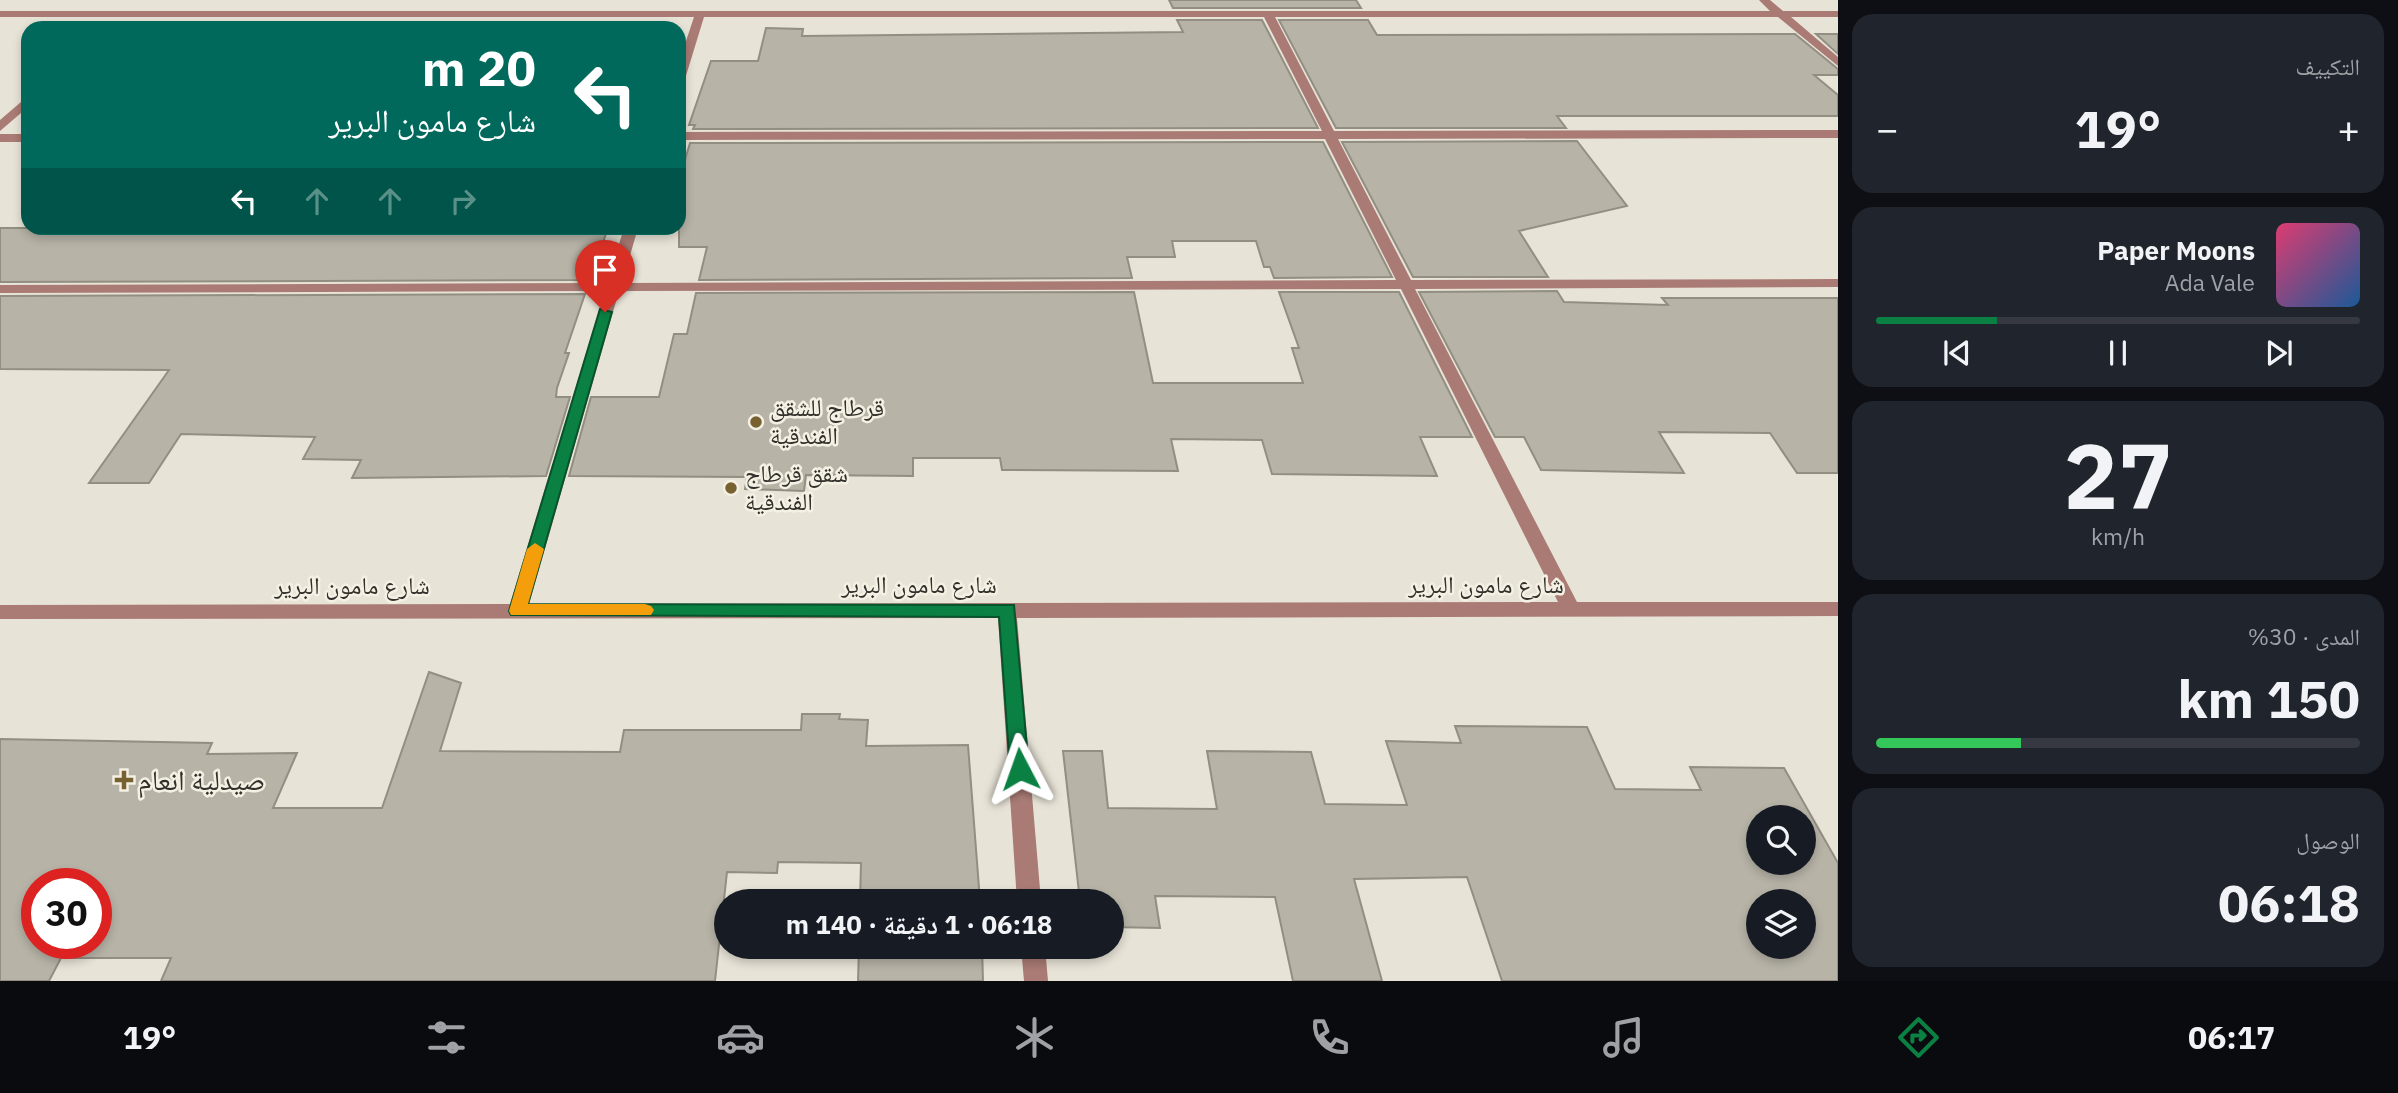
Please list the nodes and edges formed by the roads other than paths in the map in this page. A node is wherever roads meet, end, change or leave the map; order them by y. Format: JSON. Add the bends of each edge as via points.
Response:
{"nodes":[{"id":1,"x":220,"y":0,"type":"edge"},
{"id":2,"x":786,"y":0,"type":"edge"},
{"id":3,"x":1316,"y":0,"type":"edge"},
{"id":4,"x":1529,"y":0,"type":"edge"},
{"id":5,"x":1764,"y":0,"type":"edge"},
{"id":6,"x":0,"y":14,"type":"edge"},
{"id":7,"x":116,"y":14,"type":"junction"},
{"id":8,"x":206,"y":14,"type":"junction"},
{"id":9,"x":700,"y":14,"type":"junction"},
{"id":10,"x":783,"y":14,"type":"junction"},
{"id":11,"x":1268,"y":14,"type":"junction"},
{"id":12,"x":1324,"y":14,"type":"junction"},
{"id":13,"x":1540,"y":14,"type":"junction"},
{"id":14,"x":1780,"y":15,"type":"junction"},
{"id":15,"x":1838,"y":15,"type":"edge"},
{"id":16,"x":109,"y":21,"type":"edge"},
{"id":17,"x":686,"y":57,"type":"edge"},
{"id":18,"x":1838,"y":63,"type":"edge"},
{"id":19,"x":21,"y":107,"type":"edge"},
{"id":20,"x":0,"y":127,"type":"edge"},
{"id":21,"x":1838,"y":134,"type":"edge"},
{"id":22,"x":1330,"y":135,"type":"junction"},
{"id":23,"x":686,"y":136,"type":"edge"},
{"id":24,"x":0,"y":138,"type":"edge"},
{"id":25,"x":21,"y":138,"type":"edge"},
{"id":26,"x":629,"y":235,"type":"edge"},
{"id":27,"x":1838,"y":283,"type":"edge"},
{"id":28,"x":1406,"y":284,"type":"junction"},
{"id":29,"x":612,"y":287,"type":"junction"},
{"id":30,"x":0,"y":289,"type":"edge"},
{"id":31,"x":1838,"y":608,"type":"edge"},
{"id":32,"x":1571,"y":609,"type":"junction"},
{"id":33,"x":1007,"y":610,"type":"junction"},
{"id":34,"x":517,"y":611,"type":"junction"},
{"id":35,"x":0,"y":612,"type":"edge"},
{"id":36,"x":1029,"y":889,"type":"edge"},
{"id":37,"x":1034,"y":959,"type":"edge"},
{"id":38,"x":1035,"y":981,"type":"edge"}],
"edges":[{"from":1,"to":8,"type":"street"},
{"from":2,"to":10,"type":"street"},
{"from":3,"to":12,"type":"street"},
{"from":4,"to":13,"type":"street"},
{"from":5,"to":14,"type":"street"},
{"from":6,"to":7,"type":"street"},
{"from":7,"to":8,"type":"street"},
{"from":7,"to":16,"type":"street"},
{"from":8,"to":9,"type":"street"},
{"from":9,"to":10,"type":"street"},
{"from":9,"to":17,"type":"street"},
{"from":10,"to":11,"type":"street"},
{"from":11,"to":12,"type":"street"},
{"from":11,"to":22,"type":"street"},
{"from":12,"to":13,"type":"street"},
{"from":13,"to":14,"type":"street"},
{"from":14,"to":15,"type":"street"},
{"from":14,"to":18,"type":"street"},
{"from":19,"to":20,"type":"street"},
{"from":21,"to":22,"type":"street"},
{"from":22,"to":23,"type":"street"},
{"from":22,"to":28,"type":"street"},
{"from":24,"to":25,"type":"street"},
{"from":26,"to":29,"type":"street"},
{"from":27,"to":28,"type":"street"},
{"from":28,"to":29,"type":"street"},
{"from":28,"to":32,"type":"street"},
{"from":29,"to":30,"type":"street"},
{"from":29,"to":34,"type":"street"},
{"from":31,"to":32,"type":"street","name":"شارع مامون البرير"},
{"from":32,"to":33,"type":"street","name":"شارع مامون البرير"},
{"from":33,"to":34,"type":"street","name":"شارع مامون البرير"},
{"from":33,"to":36,"type":"street"},
{"from":34,"to":35,"type":"street","name":"شارع مامون البرير"},
{"from":37,"to":38,"type":"street"}]}
